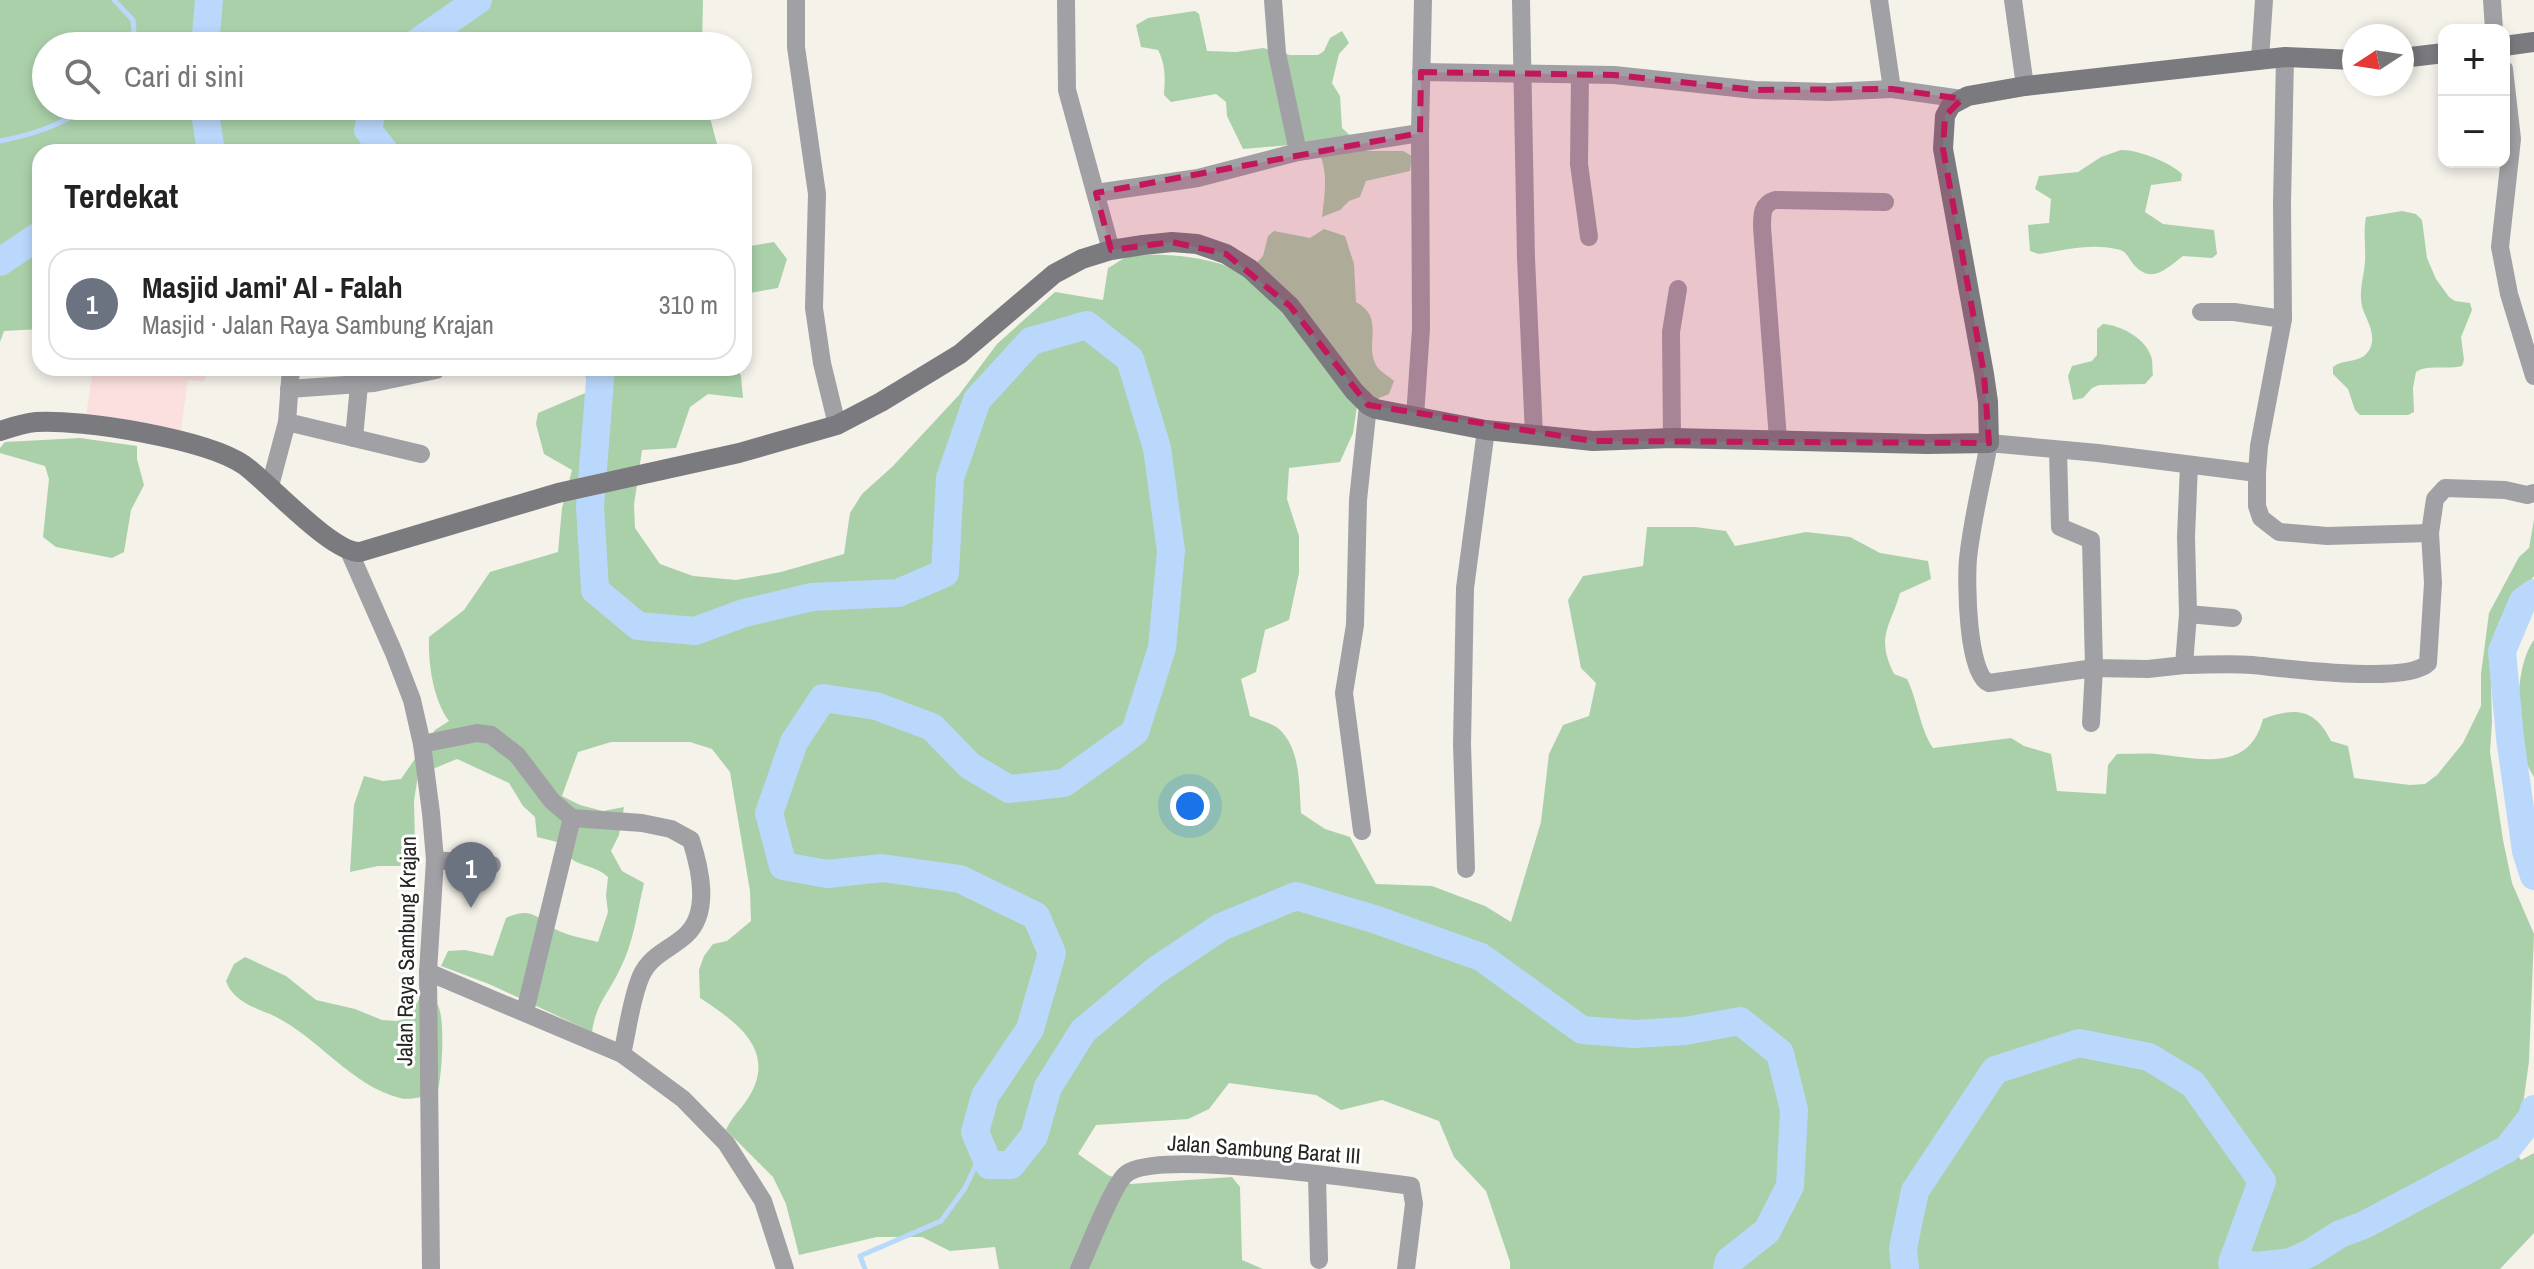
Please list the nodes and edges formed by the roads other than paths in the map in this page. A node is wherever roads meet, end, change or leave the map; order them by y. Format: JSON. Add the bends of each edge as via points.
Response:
{"nodes":[{"id":1,"x":796,"y":0,"type":"edge"},
{"id":2,"x":1066,"y":0,"type":"edge"},
{"id":3,"x":1273,"y":0,"type":"edge"},
{"id":4,"x":1423,"y":0,"type":"edge"},
{"id":5,"x":1521,"y":0,"type":"edge"},
{"id":6,"x":1879,"y":0,"type":"edge"},
{"id":7,"x":2013,"y":0,"type":"edge"},
{"id":8,"x":2264,"y":0,"type":"edge"},
{"id":9,"x":2492,"y":0,"type":"edge"},
{"id":10,"x":2494,"y":24,"type":"edge"},
{"id":11,"x":2534,"y":42,"type":"edge"},
{"id":12,"x":2510,"y":45,"type":"edge"},
{"id":13,"x":2438,"y":54,"type":"edge"},
{"id":14,"x":2285,"y":57,"type":"junction"},
{"id":15,"x":2414,"y":57,"type":"edge"},
{"id":16,"x":2260,"y":59,"type":"junction"},
{"id":17,"x":2342,"y":59,"type":"edge"},
{"id":18,"x":1421,"y":72,"type":"junction"},
{"id":19,"x":1522,"y":74,"type":"junction"},
{"id":20,"x":1580,"y":75,"type":"junction"},
{"id":21,"x":2025,"y":86,"type":"junction"},
{"id":22,"x":1892,"y":89,"type":"junction"},
{"id":23,"x":2507,"y":96,"type":"edge"},
{"id":24,"x":1962,"y":99,"type":"junction"},
{"id":25,"x":1420,"y":133,"type":"junction"},
{"id":26,"x":1298,"y":152,"type":"junction"},
{"id":27,"x":1096,"y":193,"type":"junction"},
{"id":28,"x":1885,"y":202,"type":"dead end"},
{"id":29,"x":1589,"y":237,"type":"dead end"},
{"id":30,"x":1111,"y":250,"type":"junction"},
{"id":31,"x":1678,"y":289,"type":"dead end"},
{"id":32,"x":2201,"y":312,"type":"dead end"},
{"id":33,"x":2283,"y":319,"type":"junction"},
{"id":34,"x":290,"y":376,"type":"edge"},
{"id":35,"x":413,"y":376,"type":"edge"},
{"id":36,"x":2534,"y":376,"type":"edge"},
{"id":37,"x":359,"y":385,"type":"junction"},
{"id":38,"x":289,"y":389,"type":"junction"},
{"id":39,"x":1368,"y":405,"type":"junction"},
{"id":40,"x":1415,"y":417,"type":"junction"},
{"id":41,"x":287,"y":422,"type":"junction"},
{"id":42,"x":837,"y":425,"type":"junction"},
{"id":43,"x":1486,"y":430,"type":"junction"},
{"id":44,"x":0,"y":431,"type":"edge"},
{"id":45,"x":1534,"y":435,"type":"junction"},
{"id":46,"x":354,"y":438,"type":"junction"},
{"id":47,"x":1672,"y":438,"type":"junction"},
{"id":48,"x":1778,"y":439,"type":"junction"},
{"id":49,"x":1989,"y":443,"type":"junction"},
{"id":50,"x":2058,"y":450,"type":"junction"},
{"id":51,"x":421,"y":454,"type":"dead end"},
{"id":52,"x":2189,"y":465,"type":"junction"},
{"id":53,"x":2257,"y":473,"type":"junction"},
{"id":54,"x":270,"y":486,"type":"junction"},
{"id":55,"x":2534,"y":493,"type":"edge"},
{"id":56,"x":2430,"y":533,"type":"junction"},
{"id":57,"x":349,"y":551,"type":"junction"},
{"id":58,"x":2188,"y":614,"type":"junction"},
{"id":59,"x":2233,"y":618,"type":"dead end"},
{"id":60,"x":2184,"y":665,"type":"junction"},
{"id":61,"x":2094,"y":668,"type":"junction"},
{"id":62,"x":2091,"y":723,"type":"dead end"},
{"id":63,"x":422,"y":744,"type":"junction"},
{"id":64,"x":572,"y":818,"type":"junction"},
{"id":65,"x":1362,"y":831,"type":"dead end"},
{"id":66,"x":435,"y":860,"type":"junction"},
{"id":67,"x":492,"y":865,"type":"dead end"},
{"id":68,"x":1466,"y":869,"type":"dead end"},
{"id":69,"x":428,"y":972,"type":"junction"},
{"id":70,"x":525,"y":1011,"type":"junction"},
{"id":71,"x":622,"y":1054,"type":"junction"},
{"id":72,"x":1317,"y":1175,"type":"junction"},
{"id":73,"x":1319,"y":1260,"type":"dead end"},
{"id":74,"x":431,"y":1269,"type":"edge"},
{"id":75,"x":785,"y":1269,"type":"edge"},
{"id":76,"x":1079,"y":1269,"type":"edge"},
{"id":77,"x":1406,"y":1269,"type":"edge"}],
"edges":[{"from":1,"to":42,"type":"street","via":[[796,47],[817,194],[814,308]]},
{"from":2,"to":27,"type":"street","via":[[1067,90]]},
{"from":3,"to":26,"type":"street","via":[[1277,53]]},
{"from":4,"to":18,"type":"street"},
{"from":5,"to":19,"type":"street"},
{"from":6,"to":22,"type":"street"},
{"from":7,"to":21,"type":"street"},
{"from":8,"to":16,"type":"street"},
{"from":9,"to":10,"type":"street"},
{"from":11,"to":12,"type":"main road"},
{"from":13,"to":15,"type":"main road"},
{"from":14,"to":16,"type":"main road"},
{"from":14,"to":17,"type":"main road"},
{"from":14,"to":33,"type":"street"},
{"from":16,"to":21,"type":"main road"},
{"from":18,"to":19,"type":"street"},
{"from":18,"to":25,"type":"street"},
{"from":19,"to":20,"type":"street"},
{"from":19,"to":45,"type":"street"},
{"from":20,"to":22,"type":"street","via":[[1755,90]]},
{"from":20,"to":29,"type":"street","via":[[1579,164]]},
{"from":21,"to":24,"type":"main road"},
{"from":22,"to":24,"type":"street"},
{"from":23,"to":36,"type":"street","via":[[2512,139],[2500,247]]},
{"from":24,"to":49,"type":"main road","via":[[1945,116],[1943,149],[1984,374]]},
{"from":25,"to":26,"type":"street"},
{"from":25,"to":40,"type":"street","via":[[1421,329]]},
{"from":26,"to":27,"type":"street","via":[[1198,178]]},
{"from":27,"to":30,"type":"street"},
{"from":28,"to":48,"type":"street","via":[[1775,200],[1764,208]]},
{"from":30,"to":39,"type":"main road","via":[[1172,242],[1226,254],[1256,273],[1290,306]]},
{"from":30,"to":42,"type":"main road","via":[[1054,274],[960,354]]},
{"from":31,"to":47,"type":"street","via":[[1671,332]]},
{"from":32,"to":33,"type":"street"},
{"from":33,"to":53,"type":"street"},
{"from":34,"to":38,"type":"street"},
{"from":35,"to":37,"type":"street"},
{"from":37,"to":38,"type":"street"},
{"from":37,"to":46,"type":"street"},
{"from":38,"to":41,"type":"street"},
{"from":39,"to":40,"type":"main road"},
{"from":39,"to":65,"type":"street","via":[[1358,500],[1355,625],[1344,693]]},
{"from":40,"to":43,"type":"main road"},
{"from":41,"to":46,"type":"street"},
{"from":41,"to":54,"type":"street"},
{"from":42,"to":57,"type":"main road"},
{"from":43,"to":45,"type":"main road"},
{"from":43,"to":68,"type":"street","via":[[1465,588]]},
{"from":44,"to":54,"type":"main road","via":[[34,422],[74,423],[175,439],[222,454]]},
{"from":45,"to":47,"type":"main road","via":[[1593,441]]},
{"from":46,"to":51,"type":"street"},
{"from":47,"to":48,"type":"main road"},
{"from":48,"to":49,"type":"main road"},
{"from":49,"to":50,"type":"street"},
{"from":49,"to":61,"type":"street","via":[[1968,559],[1968,609],[1980,676],[1989,683]]},
{"from":50,"to":52,"type":"street"},
{"from":50,"to":61,"type":"street","via":[[2060,527],[2091,540]]},
{"from":52,"to":53,"type":"street"},
{"from":52,"to":58,"type":"street"},
{"from":53,"to":56,"type":"street","via":[[2261,518],[2279,532]]},
{"from":54,"to":57,"type":"main road"},
{"from":55,"to":56,"type":"street","via":[[2445,488],[2435,499]]},
{"from":56,"to":60,"type":"street","via":[[2433,583],[2424,667],[2336,674]]},
{"from":57,"to":63,"type":"street","name":"Jalan Raya Sambung Krajan","via":[[412,700]]},
{"from":58,"to":59,"type":"street"},
{"from":58,"to":60,"type":"street"},
{"from":60,"to":61,"type":"street"},
{"from":61,"to":62,"type":"street"},
{"from":63,"to":64,"type":"street","via":[[491,735],[517,755]]},
{"from":63,"to":66,"type":"street","name":"Jalan Raya Sambung Krajan"},
{"from":64,"to":70,"type":"street"},
{"from":64,"to":71,"type":"street","via":[[671,829],[691,840],[695,852],[702,893],[698,913],[689,933],[651,960],[641,975]]},
{"from":66,"to":67,"type":"street"},
{"from":66,"to":69,"type":"street","name":"Jalan Raya Sambung Krajan"},
{"from":69,"to":70,"type":"street"},
{"from":69,"to":74,"type":"street","name":"Jalan Raya Sambung Krajan"},
{"from":70,"to":71,"type":"street"},
{"from":71,"to":75,"type":"street","via":[[683,1099],[726,1143],[763,1201]]},
{"from":72,"to":73,"type":"street"},
{"from":72,"to":76,"type":"street","name":"Jalan Sambung Barat III","via":[[1181,1163],[1143,1166],[1123,1177]]},
{"from":72,"to":77,"type":"street","name":"Jalan Sambung Barat III","via":[[1411,1186],[1414,1204]]}]}
